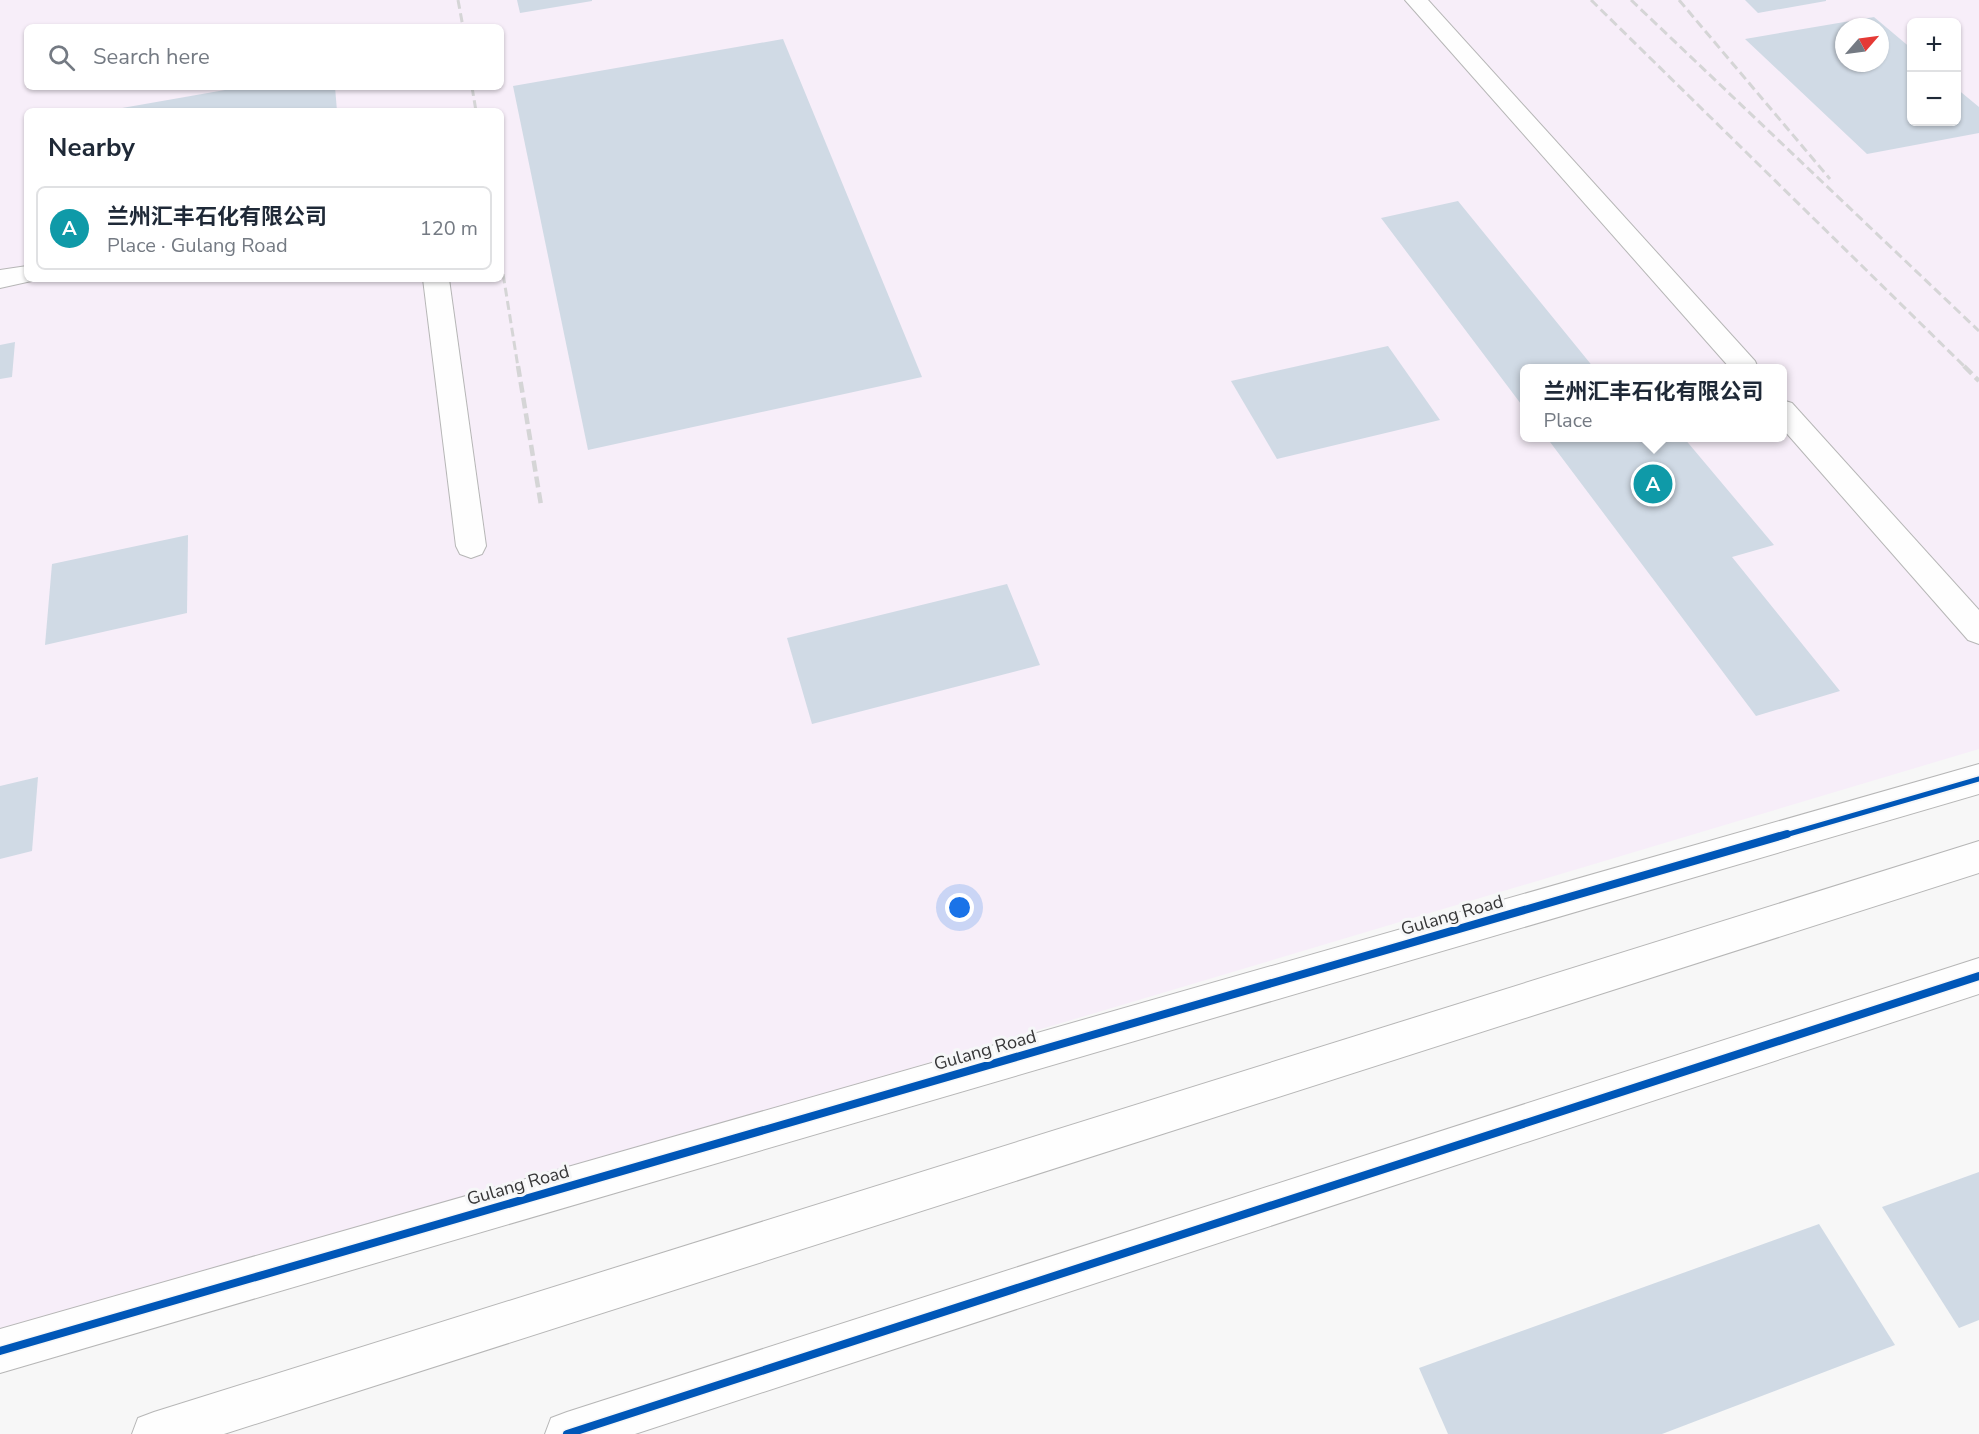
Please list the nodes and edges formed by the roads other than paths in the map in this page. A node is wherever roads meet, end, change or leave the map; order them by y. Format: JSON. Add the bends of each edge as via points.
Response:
{"nodes":[{"id":1,"x":1416,"y":0,"type":"edge"},
{"id":2,"x":24,"y":275,"type":"edge"},
{"id":3,"x":0,"y":279,"type":"edge"},
{"id":4,"x":436,"y":282,"type":"edge"},
{"id":5,"x":1741,"y":364,"type":"edge"},
{"id":6,"x":1787,"y":416,"type":"edge"},
{"id":7,"x":471,"y":546,"type":"dead end"},
{"id":8,"x":1979,"y":631,"type":"edge"},
{"id":9,"x":1979,"y":779,"type":"edge"},
{"id":10,"x":1979,"y":857,"type":"edge"},
{"id":11,"x":1979,"y":976,"type":"edge"},
{"id":12,"x":0,"y":1351,"type":"edge"},
{"id":13,"x":154,"y":1434,"type":"edge"},
{"id":14,"x":567,"y":1434,"type":"edge"}],
"edges":[{"from":1,"to":5,"type":"street"},
{"from":2,"to":3,"type":"street"},
{"from":4,"to":7,"type":"street"},
{"from":6,"to":8,"type":"street"},
{"from":9,"to":12,"type":"street","name":"Gulang Road"},
{"from":10,"to":13,"type":"street"},
{"from":11,"to":14,"type":"street"}]}
